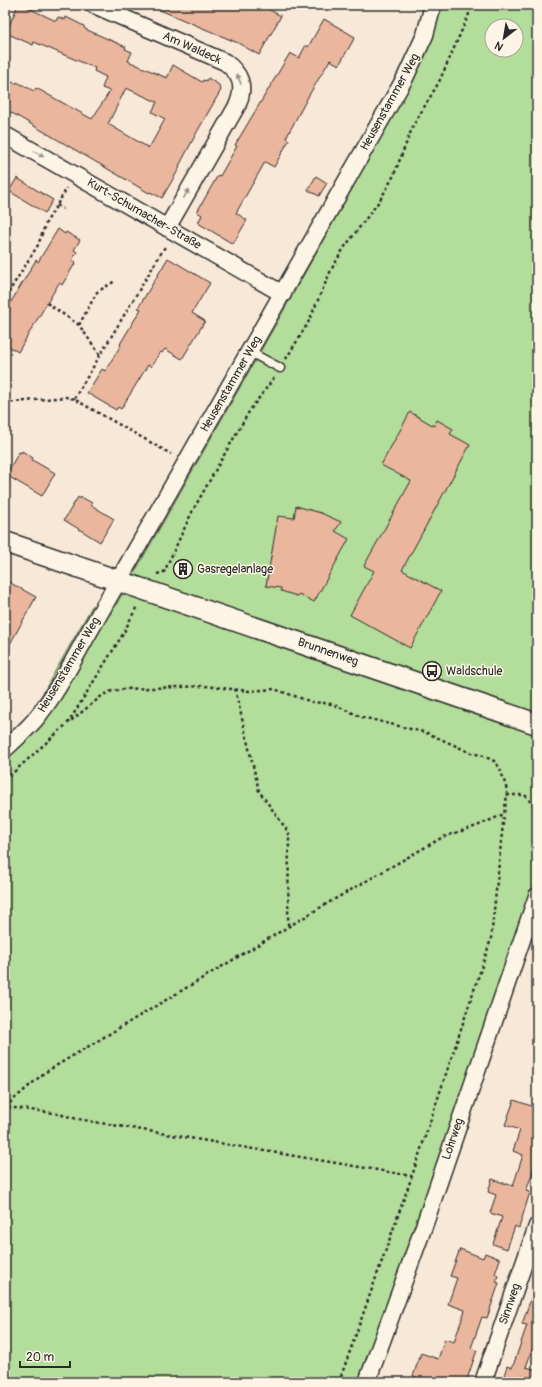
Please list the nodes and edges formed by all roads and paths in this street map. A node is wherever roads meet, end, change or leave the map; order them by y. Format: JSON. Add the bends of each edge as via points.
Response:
{"nodes":[{"id":1,"x":94,"y":5,"type":"edge"},
{"id":2,"x":433,"y":5,"type":"edge"},
{"id":3,"x":473,"y":5,"type":"edge"},
{"id":4,"x":5,"y":135,"type":"edge"},
{"id":5,"x":75,"y":175,"type":"junction"},
{"id":6,"x":57,"y":205,"type":"junction"},
{"id":7,"x":63,"y":209,"type":"dead end"},
{"id":8,"x":170,"y":230,"type":"junction"},
{"id":9,"x":115,"y":281,"type":"dead end"},
{"id":10,"x":283,"y":294,"type":"junction"},
{"id":11,"x":5,"y":298,"type":"edge"},
{"id":12,"x":47,"y":303,"type":"dead end"},
{"id":13,"x":78,"y":325,"type":"junction"},
{"id":14,"x":250,"y":352,"type":"junction"},
{"id":15,"x":100,"y":355,"type":"junction"},
{"id":16,"x":280,"y":368,"type":"junction"},
{"id":17,"x":74,"y":399,"type":"junction"},
{"id":18,"x":5,"y":403,"type":"edge"},
{"id":19,"x":186,"y":463,"type":"junction"},
{"id":20,"x":5,"y":542,"type":"edge"},
{"id":21,"x":118,"y":581,"type":"junction"},
{"id":22,"x":142,"y":589,"type":"junction"},
{"id":23,"x":235,"y":689,"type":"junction"},
{"id":24,"x":68,"y":723,"type":"junction"},
{"id":25,"x":537,"y":724,"type":"edge"},
{"id":26,"x":5,"y":749,"type":"edge"},
{"id":27,"x":5,"y":780,"type":"edge"},
{"id":28,"x":507,"y":795,"type":"junction"},
{"id":29,"x":504,"y":814,"type":"junction"},
{"id":30,"x":537,"y":817,"type":"edge"},
{"id":31,"x":537,"y":896,"type":"edge"},
{"id":32,"x":288,"y":928,"type":"junction"},
{"id":33,"x":5,"y":1106,"type":"edge"},
{"id":34,"x":412,"y":1176,"type":"junction"},
{"id":35,"x":537,"y":1226,"type":"edge"},
{"id":36,"x":339,"y":1382,"type":"edge"},
{"id":37,"x":367,"y":1382,"type":"edge"},
{"id":38,"x":483,"y":1382,"type":"edge"}],
"edges":[{"from":8,"to":1,"type":"street","name":"Am Waldeck","one_way":true,"via":[[238,104],[241,97],[240,79],[233,68],[225,62]]},
{"from":2,"to":10,"type":"street","name":"Heusenstammer Weg","via":[[425,35],[410,68]]},
{"from":3,"to":16,"type":"path","via":[[439,82],[414,126],[393,178],[344,248],[331,270],[308,323]]},
{"from":4,"to":5,"type":"street","name":"Kurt-Schumacher-Straße","one_way":true},
{"from":5,"to":6,"type":"path"},
{"from":5,"to":8,"type":"street","name":"Kurt-Schumacher-Straße"},
{"from":6,"to":7,"type":"path"},
{"from":6,"to":11,"type":"path","via":[[46,223],[38,245]]},
{"from":8,"to":10,"type":"street","name":"Kurt-Schumacher-Straße"},
{"from":8,"to":15,"type":"path"},
{"from":9,"to":13,"type":"path","via":[[97,292]]},
{"from":10,"to":14,"type":"street","name":"Heusenstammer Weg"},
{"from":12,"to":13,"type":"path"},
{"from":13,"to":15,"type":"path"},
{"from":14,"to":16,"type":"lane"},
{"from":14,"to":19,"type":"street","name":"Heusenstammer Weg"},
{"from":15,"to":17,"type":"path"},
{"from":16,"to":22,"type":"path","via":[[250,410],[220,462],[192,512],[164,572],[149,575]]},
{"from":17,"to":18,"type":"path","via":[[66,397]]},
{"from":17,"to":19,"type":"path"},
{"from":19,"to":21,"type":"street","name":"Heusenstammer Weg"},
{"from":20,"to":21,"type":"street","name":"Brunnenweg"},
{"from":21,"to":22,"type":"street","name":"Brunnenweg"},
{"from":21,"to":26,"type":"street","name":"Heusenstammer Weg","via":[[52,697],[33,722]]},
{"from":22,"to":24,"type":"path","via":[[139,602],[123,634]]},
{"from":22,"to":25,"type":"street","name":"Brunnenweg"},
{"from":23,"to":24,"type":"path","via":[[205,686],[112,691],[103,695]]},
{"from":23,"to":28,"type":"path","via":[[274,690],[312,702],[332,704],[362,717],[427,733],[494,761],[500,768]]},
{"from":23,"to":32,"type":"path","via":[[259,791],[289,833]]},
{"from":24,"to":27,"type":"path"},
{"from":28,"to":29,"type":"path"},
{"from":28,"to":30,"type":"path","via":[[525,795],[533,805]]},
{"from":29,"to":32,"type":"path","via":[[444,837]]},
{"from":29,"to":34,"type":"path","via":[[491,939]]},
{"from":31,"to":37,"type":"street","name":"Lohrweg","via":[[424,1226]]},
{"from":32,"to":33,"type":"path","via":[[44,1072]]},
{"from":33,"to":34,"type":"path"},
{"from":34,"to":36,"type":"path"},
{"from":35,"to":38,"type":"street","name":"Sinnweg"}]}
